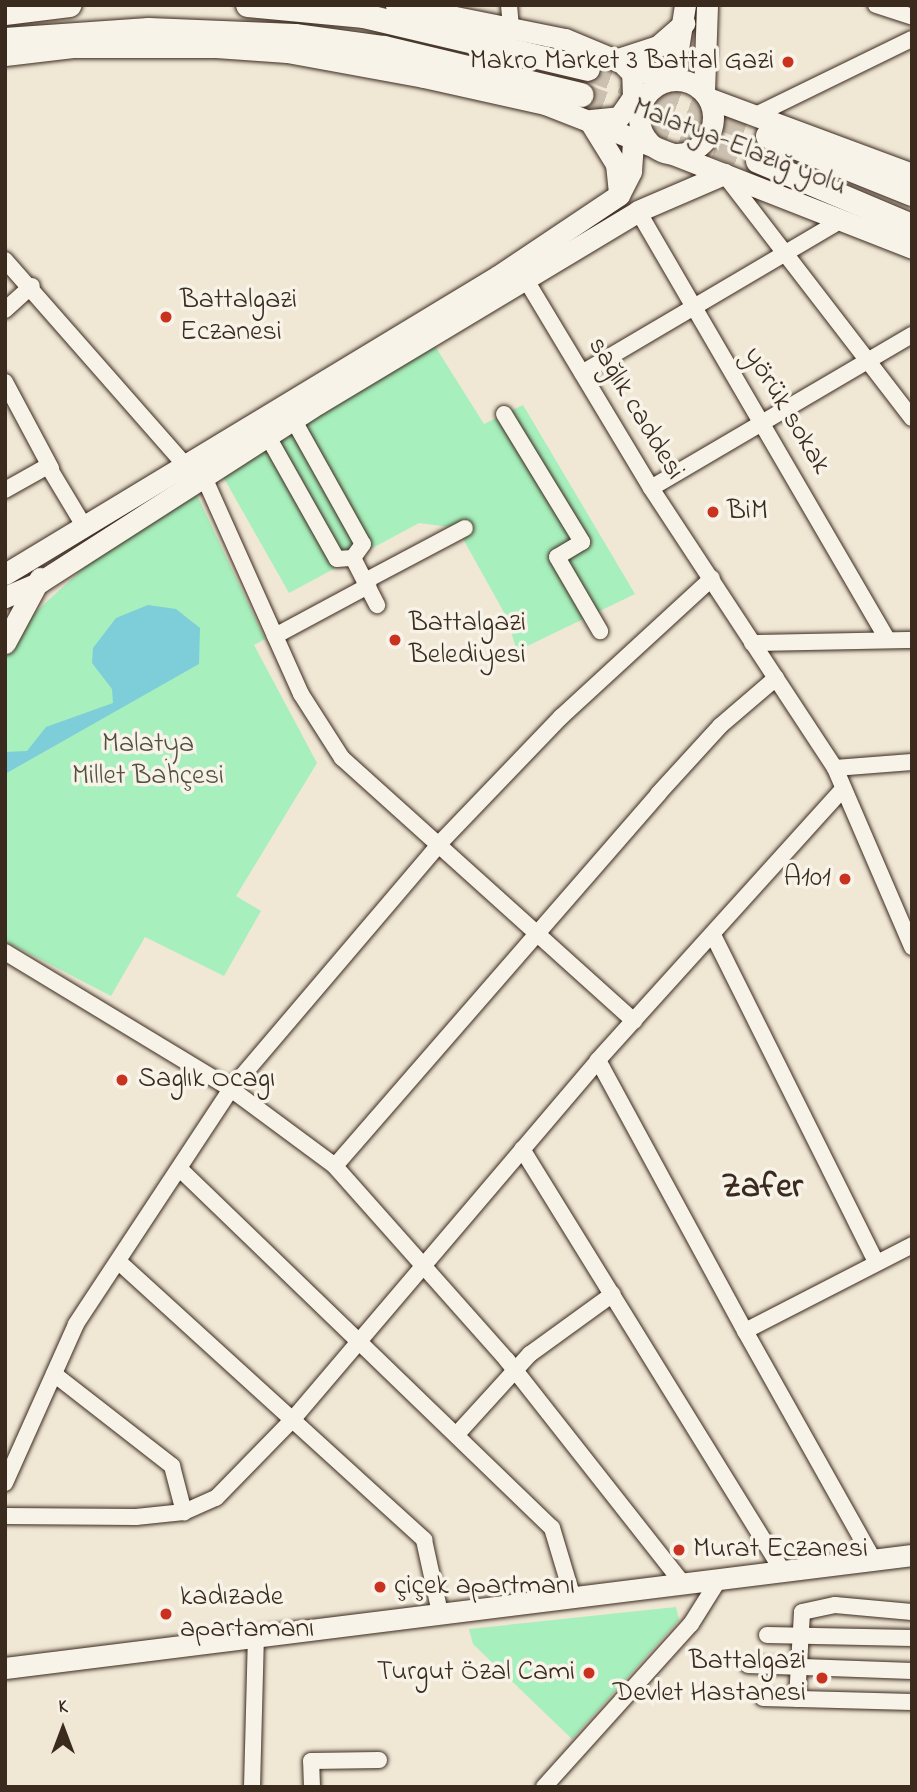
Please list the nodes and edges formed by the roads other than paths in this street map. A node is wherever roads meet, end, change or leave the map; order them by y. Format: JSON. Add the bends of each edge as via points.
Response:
{"nodes":[{"id":1,"x":70,"y":5,"type":"edge"},
{"id":2,"x":248,"y":5,"type":"edge"},
{"id":3,"x":396,"y":5,"type":"edge"},
{"id":4,"x":509,"y":5,"type":"edge"},
{"id":5,"x":707,"y":5,"type":"edge"},
{"id":6,"x":879,"y":6,"type":"edge"},
{"id":7,"x":5,"y":13,"type":"edge"},
{"id":8,"x":685,"y":14,"type":"edge"},
{"id":9,"x":912,"y":17,"type":"edge"},
{"id":10,"x":511,"y":39,"type":"junction"},
{"id":11,"x":912,"y":39,"type":"edge"},
{"id":12,"x":5,"y":40,"type":"edge"},
{"id":13,"x":5,"y":54,"type":"edge"},
{"id":14,"x":603,"y":60,"type":"junction"},
{"id":15,"x":670,"y":80,"type":"junction"},
{"id":16,"x":581,"y":95,"type":"tunnel mouth"},
{"id":17,"x":706,"y":95,"type":"junction"},
{"id":18,"x":589,"y":120,"type":"junction"},
{"id":19,"x":764,"y":125,"type":"junction"},
{"id":20,"x":633,"y":139,"type":"junction"},
{"id":21,"x":662,"y":151,"type":"junction"},
{"id":22,"x":758,"y":161,"type":"tunnel mouth"},
{"id":23,"x":724,"y":174,"type":"junction"},
{"id":24,"x":912,"y":174,"type":"edge"},
{"id":25,"x":912,"y":194,"type":"edge"},
{"id":26,"x":619,"y":195,"type":"junction"},
{"id":27,"x":638,"y":211,"type":"junction"},
{"id":28,"x":842,"y":220,"type":"junction"},
{"id":29,"x":912,"y":226,"type":"edge"},
{"id":30,"x":912,"y":248,"type":"edge"},
{"id":31,"x":785,"y":254,"type":"junction"},
{"id":32,"x":5,"y":260,"type":"edge"},
{"id":33,"x":521,"y":271,"type":"junction"},
{"id":34,"x":32,"y":286,"type":"junction"},
{"id":35,"x":694,"y":308,"type":"junction"},
{"id":36,"x":5,"y":310,"type":"edge"},
{"id":37,"x":912,"y":335,"type":"edge"},
{"id":38,"x":868,"y":363,"type":"junction"},
{"id":39,"x":582,"y":373,"type":"junction"},
{"id":40,"x":5,"y":382,"type":"edge"},
{"id":41,"x":504,"y":414,"type":"dead end"},
{"id":42,"x":912,"y":418,"type":"edge"},
{"id":43,"x":293,"y":419,"type":"junction"},
{"id":44,"x":764,"y":425,"type":"junction"},
{"id":45,"x":267,"y":435,"type":"junction"},
{"id":46,"x":51,"y":468,"type":"junction"},
{"id":47,"x":195,"y":471,"type":"junction"},
{"id":48,"x":651,"y":488,"type":"junction"},
{"id":49,"x":5,"y":490,"type":"edge"},
{"id":50,"x":84,"y":526,"type":"junction"},
{"id":51,"x":465,"y":528,"type":"dead end"},
{"id":52,"x":36,"y":555,"type":"junction"},
{"id":53,"x":353,"y":558,"type":"junction"},
{"id":54,"x":5,"y":574,"type":"edge"},
{"id":55,"x":712,"y":578,"type":"junction"},
{"id":56,"x":40,"y":582,"type":"junction"},
{"id":57,"x":366,"y":584,"type":"junction"},
{"id":58,"x":5,"y":597,"type":"edge"},
{"id":59,"x":377,"y":605,"type":"dead end"},
{"id":60,"x":600,"y":631,"type":"dead end"},
{"id":61,"x":275,"y":636,"type":"junction"},
{"id":62,"x":887,"y":639,"type":"junction"},
{"id":63,"x":912,"y":640,"type":"edge"},
{"id":64,"x":5,"y":643,"type":"edge"},
{"id":65,"x":752,"y":643,"type":"junction"},
{"id":66,"x":776,"y":678,"type":"junction"},
{"id":67,"x":912,"y":762,"type":"edge"},
{"id":68,"x":835,"y":768,"type":"junction"},
{"id":69,"x":843,"y":789,"type":"junction"},
{"id":70,"x":440,"y":843,"type":"junction"},
{"id":71,"x":539,"y":934,"type":"junction"},
{"id":72,"x":713,"y":935,"type":"junction"},
{"id":73,"x":912,"y":947,"type":"edge"},
{"id":74,"x":5,"y":952,"type":"edge"},
{"id":75,"x":634,"y":1021,"type":"junction"},
{"id":76,"x":598,"y":1060,"type":"junction"},
{"id":77,"x":231,"y":1089,"type":"junction"},
{"id":78,"x":522,"y":1149,"type":"junction"},
{"id":79,"x":335,"y":1167,"type":"junction"},
{"id":80,"x":182,"y":1171,"type":"junction"},
{"id":81,"x":912,"y":1245,"type":"edge"},
{"id":82,"x":874,"y":1258,"type":"junction"},
{"id":83,"x":424,"y":1261,"type":"junction"},
{"id":84,"x":119,"y":1262,"type":"junction"},
{"id":85,"x":613,"y":1294,"type":"junction"},
{"id":86,"x":746,"y":1331,"type":"junction"},
{"id":87,"x":356,"y":1339,"type":"junction"},
{"id":88,"x":516,"y":1371,"type":"junction"},
{"id":89,"x":54,"y":1374,"type":"junction"},
{"id":90,"x":293,"y":1419,"type":"junction"},
{"id":91,"x":458,"y":1433,"type":"junction"},
{"id":92,"x":176,"y":1480,"type":"junction"},
{"id":93,"x":5,"y":1483,"type":"edge"},
{"id":94,"x":201,"y":1505,"type":"junction"},
{"id":95,"x":184,"y":1512,"type":"junction"},
{"id":96,"x":5,"y":1516,"type":"edge"},
{"id":97,"x":912,"y":1555,"type":"edge"},
{"id":98,"x":873,"y":1559,"type":"junction"},
{"id":99,"x":781,"y":1569,"type":"junction"},
{"id":100,"x":718,"y":1581,"type":"junction"},
{"id":101,"x":684,"y":1585,"type":"junction"},
{"id":102,"x":573,"y":1598,"type":"junction"},
{"id":103,"x":912,"y":1612,"type":"edge"},
{"id":104,"x":440,"y":1614,"type":"junction"},
{"id":105,"x":767,"y":1635,"type":"dead end"},
{"id":106,"x":800,"y":1635,"type":"junction"},
{"id":107,"x":256,"y":1636,"type":"junction"},
{"id":108,"x":912,"y":1638,"type":"edge"},
{"id":109,"x":748,"y":1665,"type":"dead end"},
{"id":110,"x":799,"y":1667,"type":"junction"},
{"id":111,"x":5,"y":1668,"type":"edge"},
{"id":112,"x":912,"y":1671,"type":"edge"},
{"id":113,"x":763,"y":1698,"type":"dead end"},
{"id":114,"x":797,"y":1699,"type":"junction"},
{"id":115,"x":912,"y":1702,"type":"edge"},
{"id":116,"x":379,"y":1760,"type":"dead end"},
{"id":117,"x":252,"y":1787,"type":"edge"},
{"id":118,"x":312,"y":1787,"type":"edge"},
{"id":119,"x":544,"y":1787,"type":"edge"}],
"edges":[{"from":1,"to":7,"type":"highway"},
{"from":2,"to":10,"type":"highway","via":[[364,16]]},
{"from":3,"to":10,"type":"main road"},
{"from":4,"to":10,"type":"street"},
{"from":5,"to":17,"type":"main road"},
{"from":6,"to":9,"type":"street"},
{"from":8,"to":14,"type":"main road","via":[[658,46]]},
{"from":8,"to":15,"type":"main road"},
{"from":10,"to":14,"type":"highway"},
{"from":10,"to":14,"type":"main road","via":[[565,39]]},
{"from":11,"to":19,"type":"street"},
{"from":12,"to":16,"type":"highway","via":[[223,30],[384,48]]},
{"from":13,"to":18,"type":"main road","name":"Malatya-Elazığ yolu","via":[[148,45],[287,52],[545,104]]},
{"from":14,"to":15,"type":"main road"},
{"from":14,"to":18,"type":"main road","via":[[632,73],[633,97],[619,117]]},
{"from":15,"to":17,"type":"main road"},
{"from":15,"to":21,"type":"main road","via":[[644,97],[639,118],[646,138]]},
{"from":17,"to":19,"type":"main road"},
{"from":17,"to":21,"type":"main road","via":[[712,125],[702,143],[684,153]]},
{"from":18,"to":20,"type":"main road","name":"Malatya-Elazığ yolu"},
{"from":18,"to":26,"type":"main road","via":[[616,164]]},
{"from":19,"to":24,"type":"main road"},
{"from":19,"to":25,"type":"highway"},
{"from":20,"to":21,"type":"main road","name":"Malatya-Elazığ yolu"},
{"from":20,"to":26,"type":"main road","via":[[631,171]]},
{"from":21,"to":23,"type":"main road","name":"Malatya-Elazığ yolu"},
{"from":22,"to":29,"type":"highway"},
{"from":23,"to":27,"type":"main road"},
{"from":23,"to":28,"type":"main road","name":"Malatya-Elazığ yolu"},
{"from":23,"to":31,"type":"street"},
{"from":26,"to":33,"type":"main road"},
{"from":27,"to":33,"type":"main road"},
{"from":27,"to":35,"type":"street","name":"yörük sokak"},
{"from":28,"to":30,"type":"main road","name":"Malatya-Elazığ yolu"},
{"from":28,"to":31,"type":"street"},
{"from":31,"to":35,"type":"street"},
{"from":31,"to":38,"type":"street"},
{"from":32,"to":34,"type":"street"},
{"from":33,"to":39,"type":"street","name":"sağlık caddesi"},
{"from":33,"to":43,"type":"main road"},
{"from":33,"to":47,"type":"main road"},
{"from":34,"to":36,"type":"street"},
{"from":34,"to":47,"type":"street"},
{"from":35,"to":39,"type":"street"},
{"from":35,"to":44,"type":"street","name":"yörük sokak"},
{"from":37,"to":38,"type":"street"},
{"from":38,"to":42,"type":"street"},
{"from":38,"to":44,"type":"street"},
{"from":39,"to":48,"type":"street","name":"sağlık caddesi"},
{"from":40,"to":46,"type":"street"},
{"from":41,"to":60,"type":"street","via":[[582,542],[557,557]]},
{"from":43,"to":45,"type":"main road"},
{"from":43,"to":53,"type":"street","via":[[363,544]]},
{"from":44,"to":48,"type":"street"},
{"from":44,"to":62,"type":"street","name":"yörük sokak"},
{"from":45,"to":47,"type":"main road"},
{"from":45,"to":53,"type":"street","via":[[337,559]]},
{"from":46,"to":49,"type":"street"},
{"from":46,"to":50,"type":"street"},
{"from":47,"to":50,"type":"main road"},
{"from":47,"to":56,"type":"main road"},
{"from":47,"to":61,"type":"street"},
{"from":48,"to":55,"type":"street","name":"sağlık caddesi"},
{"from":50,"to":52,"type":"main road"},
{"from":51,"to":57,"type":"street"},
{"from":52,"to":54,"type":"main road"},
{"from":52,"to":56,"type":"main road"},
{"from":53,"to":57,"type":"street"},
{"from":55,"to":65,"type":"street","name":"sağlık caddesi"},
{"from":55,"to":70,"type":"street","via":[[561,717]]},
{"from":56,"to":58,"type":"main road"},
{"from":56,"to":64,"type":"main road"},
{"from":57,"to":59,"type":"street"},
{"from":57,"to":61,"type":"street"},
{"from":61,"to":70,"type":"street","via":[[301,694],[342,758]]},
{"from":62,"to":63,"type":"street"},
{"from":62,"to":65,"type":"street"},
{"from":65,"to":66,"type":"street","name":"sağlık caddesi"},
{"from":66,"to":68,"type":"street","name":"sağlık caddesi"},
{"from":66,"to":71,"type":"street","via":[[720,726]]},
{"from":67,"to":68,"type":"street"},
{"from":68,"to":69,"type":"street","name":"sağlık caddesi"},
{"from":69,"to":72,"type":"street"},
{"from":69,"to":73,"type":"street","name":"sağlık caddesi"},
{"from":70,"to":71,"type":"street"},
{"from":70,"to":77,"type":"street"},
{"from":71,"to":75,"type":"street"},
{"from":71,"to":79,"type":"street"},
{"from":72,"to":75,"type":"street"},
{"from":72,"to":82,"type":"street"},
{"from":74,"to":77,"type":"street"},
{"from":75,"to":76,"type":"street"},
{"from":76,"to":78,"type":"street"},
{"from":76,"to":86,"type":"street"},
{"from":77,"to":79,"type":"street"},
{"from":77,"to":80,"type":"street"},
{"from":78,"to":83,"type":"street"},
{"from":78,"to":85,"type":"street"},
{"from":79,"to":83,"type":"street"},
{"from":80,"to":84,"type":"street"},
{"from":80,"to":87,"type":"street"},
{"from":81,"to":82,"type":"street"},
{"from":82,"to":86,"type":"street"},
{"from":83,"to":87,"type":"street"},
{"from":83,"to":88,"type":"street"},
{"from":84,"to":89,"type":"street","via":[[76,1324]]},
{"from":84,"to":90,"type":"street"},
{"from":85,"to":88,"type":"street"},
{"from":85,"to":99,"type":"street"},
{"from":86,"to":98,"type":"street"},
{"from":87,"to":90,"type":"street"},
{"from":87,"to":91,"type":"street"},
{"from":88,"to":91,"type":"street"},
{"from":88,"to":101,"type":"street"},
{"from":89,"to":92,"type":"street","via":[[172,1466]]},
{"from":89,"to":93,"type":"street"},
{"from":90,"to":94,"type":"street","via":[[216,1498]]},
{"from":90,"to":104,"type":"street","via":[[424,1540]]},
{"from":91,"to":102,"type":"street","via":[[552,1528]]},
{"from":92,"to":94,"type":"street"},
{"from":92,"to":95,"type":"street"},
{"from":94,"to":95,"type":"street"},
{"from":95,"to":96,"type":"street"},
{"from":97,"to":98,"type":"main road"},
{"from":98,"to":99,"type":"main road"},
{"from":99,"to":100,"type":"main road"},
{"from":100,"to":101,"type":"main road"},
{"from":100,"to":119,"type":"street","via":[[691,1624]]},
{"from":101,"to":102,"type":"main road"},
{"from":102,"to":104,"type":"main road"},
{"from":103,"to":106,"type":"street","via":[[835,1605],[802,1612]]},
{"from":104,"to":107,"type":"main road"},
{"from":105,"to":106,"type":"street"},
{"from":106,"to":108,"type":"street"},
{"from":106,"to":110,"type":"street"},
{"from":107,"to":111,"type":"main road"},
{"from":107,"to":117,"type":"street"},
{"from":109,"to":110,"type":"street"},
{"from":110,"to":112,"type":"street"},
{"from":110,"to":114,"type":"street"},
{"from":113,"to":114,"type":"street"},
{"from":114,"to":115,"type":"street"},
{"from":116,"to":118,"type":"street","via":[[311,1761]]}]}
